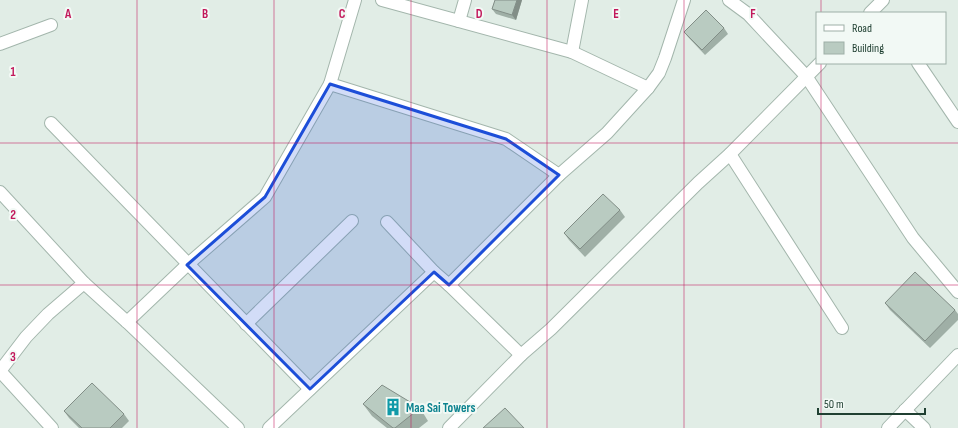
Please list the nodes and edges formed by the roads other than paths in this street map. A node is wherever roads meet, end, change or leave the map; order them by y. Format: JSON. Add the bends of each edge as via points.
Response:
{"nodes":[{"id":1,"x":355,"y":0,"type":"edge"},
{"id":2,"x":382,"y":0,"type":"edge"},
{"id":3,"x":465,"y":0,"type":"edge"},
{"id":4,"x":582,"y":0,"type":"edge"},
{"id":5,"x":684,"y":0,"type":"edge"},
{"id":6,"x":728,"y":0,"type":"edge"},
{"id":7,"x":459,"y":21,"type":"junction"},
{"id":8,"x":51,"y":25,"type":"dead end"},
{"id":9,"x":0,"y":44,"type":"edge"},
{"id":10,"x":572,"y":52,"type":"junction"},
{"id":11,"x":819,"y":64,"type":"edge"},
{"id":12,"x":919,"y":64,"type":"edge"},
{"id":13,"x":806,"y":76,"type":"junction"},
{"id":14,"x":330,"y":84,"type":"junction"},
{"id":15,"x":648,"y":88,"type":"junction"},
{"id":16,"x":958,"y":122,"type":"edge"},
{"id":17,"x":51,"y":123,"type":"dead end"},
{"id":18,"x":730,"y":154,"type":"junction"},
{"id":19,"x":559,"y":175,"type":"junction"},
{"id":20,"x":0,"y":192,"type":"edge"},
{"id":21,"x":352,"y":221,"type":"dead end"},
{"id":22,"x":387,"y":222,"type":"dead end"},
{"id":23,"x":187,"y":265,"type":"junction"},
{"id":24,"x":434,"y":272,"type":"junction"},
{"id":25,"x":84,"y":283,"type":"junction"},
{"id":26,"x":449,"y":285,"type":"junction"},
{"id":27,"x":958,"y":292,"type":"edge"},
{"id":28,"x":127,"y":322,"type":"junction"},
{"id":29,"x":246,"y":324,"type":"junction"},
{"id":30,"x":842,"y":328,"type":"dead end"},
{"id":31,"x":521,"y":355,"type":"junction"},
{"id":32,"x":958,"y":355,"type":"edge"},
{"id":33,"x":0,"y":371,"type":"edge"},
{"id":34,"x":310,"y":388,"type":"junction"},
{"id":35,"x":905,"y":410,"type":"junction"},
{"id":36,"x":52,"y":428,"type":"edge"},
{"id":37,"x":238,"y":428,"type":"edge"},
{"id":38,"x":269,"y":428,"type":"edge"},
{"id":39,"x":449,"y":428,"type":"edge"},
{"id":40,"x":888,"y":428,"type":"edge"},
{"id":41,"x":924,"y":428,"type":"edge"}],
"edges":[{"from":1,"to":14,"type":"street"},
{"from":2,"to":7,"type":"street"},
{"from":3,"to":7,"type":"street"},
{"from":4,"to":10,"type":"street"},
{"from":5,"to":15,"type":"street","via":[[659,73]]},
{"from":6,"to":13,"type":"street","via":[[748,14]]},
{"from":7,"to":10,"type":"street"},
{"from":8,"to":9,"type":"street"},
{"from":10,"to":15,"type":"street"},
{"from":11,"to":13,"type":"street"},
{"from":12,"to":16,"type":"street"},
{"from":13,"to":18,"type":"street"},
{"from":13,"to":27,"type":"street","via":[[913,238]]},
{"from":14,"to":19,"type":"street","via":[[506,139]]},
{"from":14,"to":23,"type":"street","via":[[265,197]]},
{"from":15,"to":19,"type":"street","via":[[607,133]]},
{"from":17,"to":23,"type":"street"},
{"from":18,"to":30,"type":"street"},
{"from":18,"to":31,"type":"street","via":[[551,329]]},
{"from":19,"to":26,"type":"street"},
{"from":20,"to":25,"type":"street"},
{"from":21,"to":29,"type":"street"},
{"from":22,"to":24,"type":"street"},
{"from":23,"to":28,"type":"street"},
{"from":23,"to":29,"type":"street"},
{"from":24,"to":26,"type":"street"},
{"from":24,"to":34,"type":"street"},
{"from":25,"to":28,"type":"street"},
{"from":25,"to":33,"type":"street","via":[[26,337]]},
{"from":26,"to":31,"type":"street"},
{"from":28,"to":37,"type":"street"},
{"from":29,"to":34,"type":"street"},
{"from":31,"to":39,"type":"street"},
{"from":32,"to":35,"type":"street"},
{"from":33,"to":36,"type":"street"},
{"from":34,"to":38,"type":"street"},
{"from":35,"to":40,"type":"street"},
{"from":35,"to":41,"type":"street"}]}
